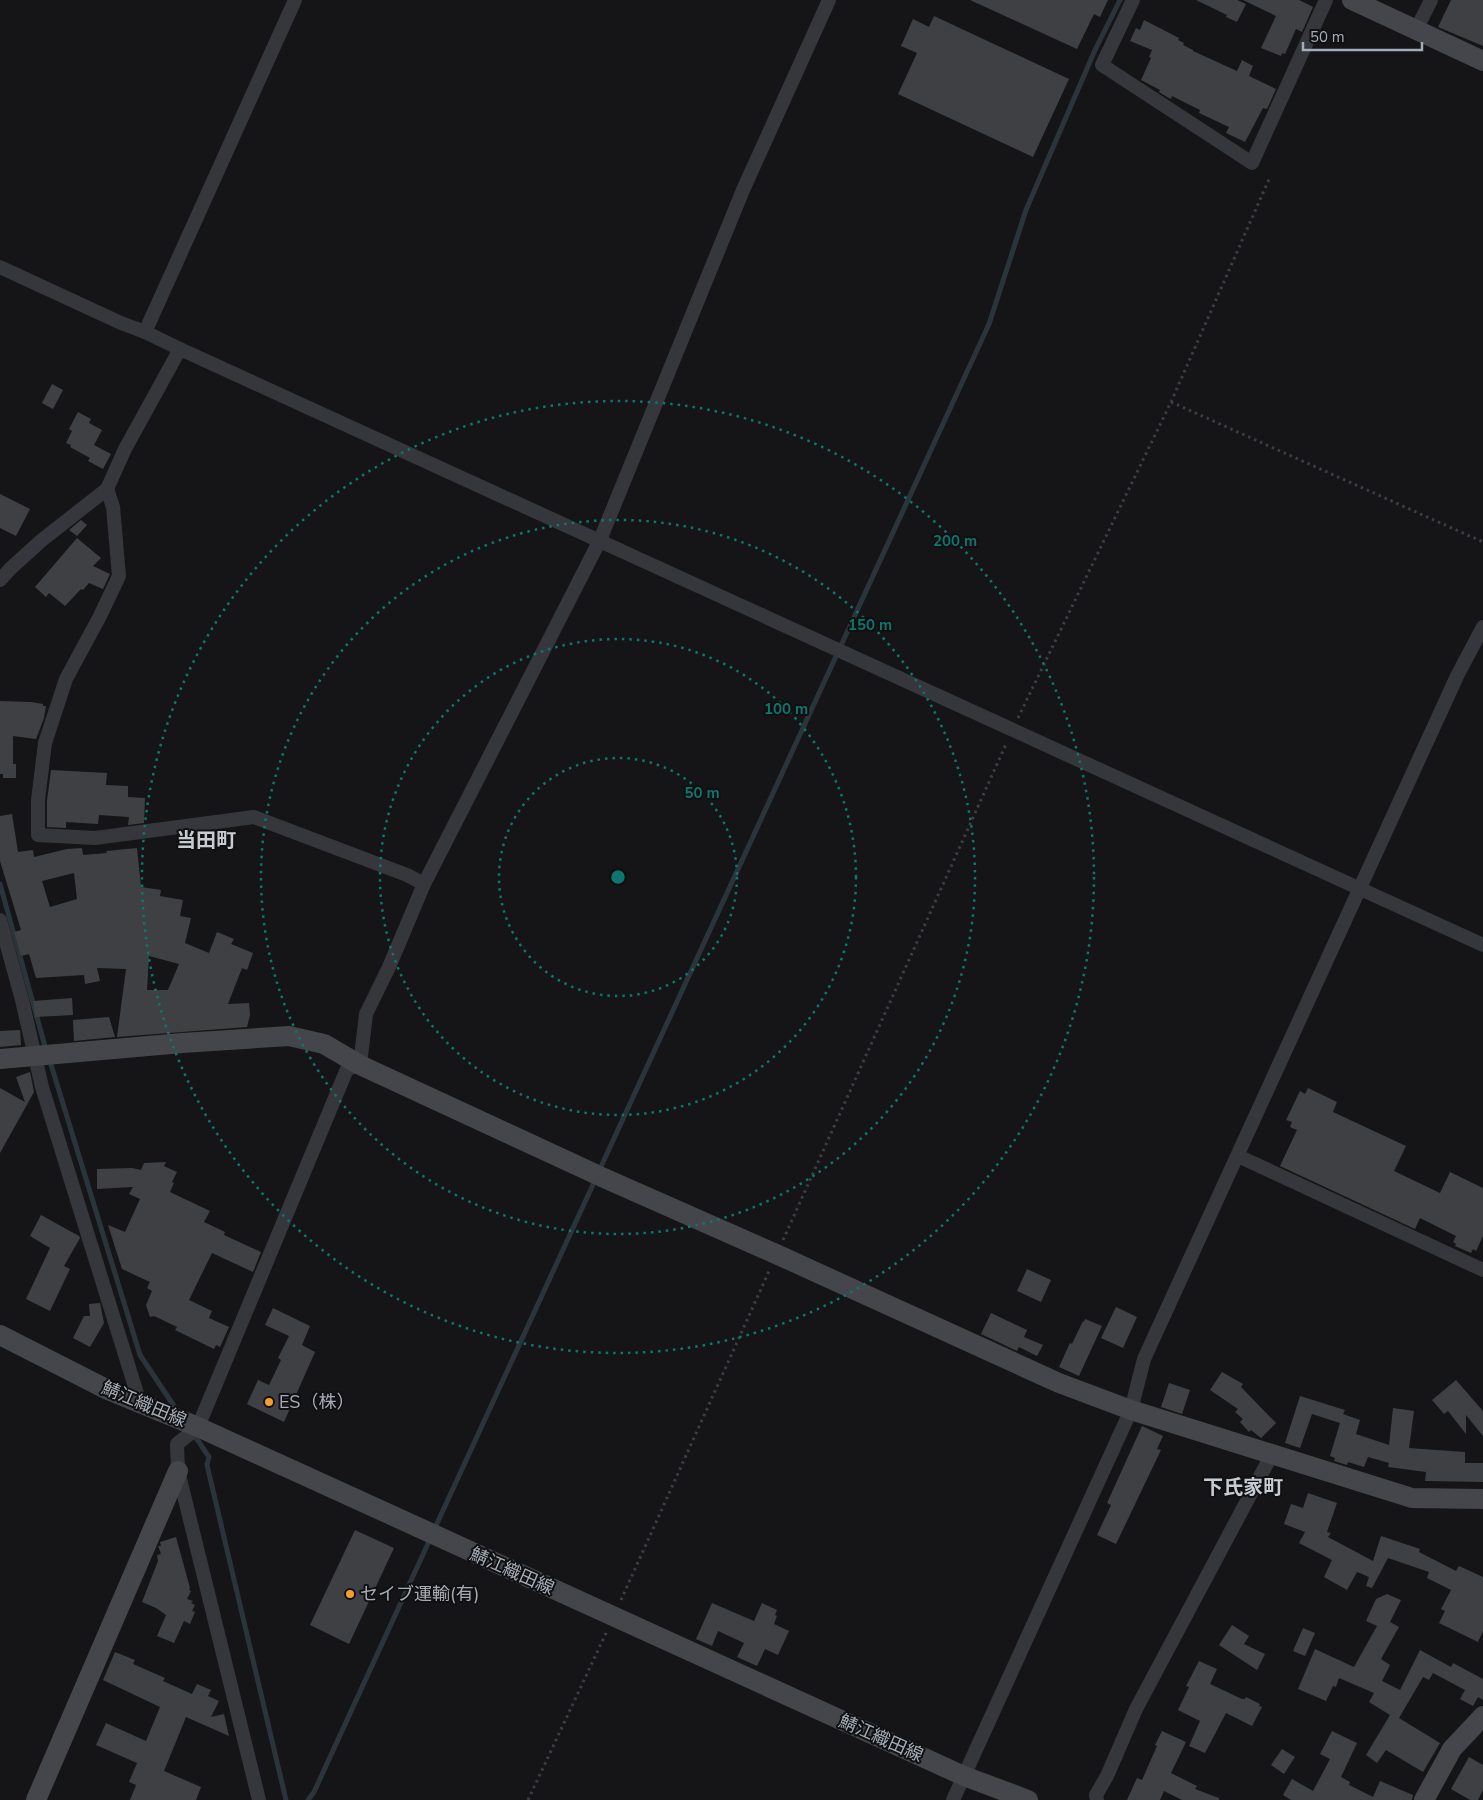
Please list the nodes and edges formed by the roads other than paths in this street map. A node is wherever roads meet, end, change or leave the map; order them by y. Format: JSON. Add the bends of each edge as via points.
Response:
{"nodes":[{"id":1,"x":295,"y":0,"type":"edge"},
{"id":2,"x":829,"y":0,"type":"edge"},
{"id":3,"x":1133,"y":0,"type":"edge"},
{"id":4,"x":1326,"y":0,"type":"edge"},
{"id":5,"x":1352,"y":0,"type":"edge"},
{"id":6,"x":1431,"y":0,"type":"edge"},
{"id":7,"x":1416,"y":30,"type":"junction"},
{"id":8,"x":1483,"y":61,"type":"edge"},
{"id":9,"x":0,"y":267,"type":"edge"},
{"id":10,"x":144,"y":332,"type":"junction"},
{"id":11,"x":180,"y":350,"type":"junction"},
{"id":12,"x":107,"y":489,"type":"junction"},
{"id":13,"x":600,"y":540,"type":"junction"},
{"id":14,"x":0,"y":580,"type":"edge"},
{"id":15,"x":1483,"y":627,"type":"edge"},
{"id":16,"x":424,"y":884,"type":"junction"},
{"id":17,"x":1361,"y":889,"type":"junction"},
{"id":18,"x":0,"y":920,"type":"edge"},
{"id":19,"x":1483,"y":945,"type":"edge"},
{"id":20,"x":36,"y":1056,"type":"junction"},
{"id":21,"x":0,"y":1059,"type":"edge"},
{"id":22,"x":360,"y":1065,"type":"junction"},
{"id":23,"x":1238,"y":1156,"type":"junction"},
{"id":24,"x":1483,"y":1270,"type":"edge"},
{"id":25,"x":0,"y":1335,"type":"edge"},
{"id":26,"x":140,"y":1403,"type":"junction"},
{"id":27,"x":1131,"y":1410,"type":"junction"},
{"id":28,"x":198,"y":1427,"type":"junction"},
{"id":29,"x":1272,"y":1454,"type":"junction"},
{"id":30,"x":178,"y":1471,"type":"junction"},
{"id":31,"x":1483,"y":1499,"type":"edge"},
{"id":32,"x":1483,"y":1716,"type":"edge"},
{"id":33,"x":964,"y":1776,"type":"junction"},
{"id":34,"x":36,"y":1800,"type":"edge"},
{"id":35,"x":259,"y":1800,"type":"edge"},
{"id":36,"x":953,"y":1800,"type":"edge"},
{"id":37,"x":1028,"y":1800,"type":"edge"},
{"id":38,"x":1097,"y":1800,"type":"edge"},
{"id":39,"x":1424,"y":1800,"type":"edge"}],
"edges":[{"from":1,"to":10,"type":"street"},
{"from":2,"to":13,"type":"street","via":[[743,190]]},
{"from":3,"to":4,"type":"street","via":[[1102,65],[1252,163]]},
{"from":5,"to":7,"type":"street"},
{"from":6,"to":7,"type":"street"},
{"from":7,"to":8,"type":"street"},
{"from":9,"to":10,"type":"street"},
{"from":10,"to":11,"type":"street"},
{"from":11,"to":12,"type":"street","via":[[125,449]]},
{"from":11,"to":13,"type":"street"},
{"from":12,"to":14,"type":"street","via":[[42,540]]},
{"from":12,"to":16,"type":"street","via":[[113,507],[119,576],[66,679],[45,743],[38,800],[38,835],[95,838],[254,817]]},
{"from":13,"to":16,"type":"street"},
{"from":13,"to":17,"type":"street"},
{"from":15,"to":17,"type":"street","via":[[1458,674]]},
{"from":16,"to":22,"type":"street","via":[[366,1014]]},
{"from":17,"to":19,"type":"street"},
{"from":17,"to":23,"type":"street"},
{"from":18,"to":20,"type":"street"},
{"from":20,"to":21,"type":"street"},
{"from":20,"to":22,"type":"street","via":[[289,1036],[324,1044]]},
{"from":20,"to":26,"type":"street","via":[[42,1087]]},
{"from":22,"to":27,"type":"street","via":[[1059,1383]]},
{"from":22,"to":28,"type":"street","via":[[347,1070]]},
{"from":23,"to":24,"type":"street"},
{"from":23,"to":27,"type":"street","via":[[1144,1359]]},
{"from":25,"to":26,"type":"street","name":"鯖江織田線"},
{"from":26,"to":28,"type":"street","name":"鯖江織田線"},
{"from":27,"to":29,"type":"street"},
{"from":27,"to":33,"type":"street"},
{"from":28,"to":30,"type":"street","via":[[177,1444]]},
{"from":28,"to":33,"type":"street","name":"鯖江織田線"},
{"from":29,"to":31,"type":"street","via":[[1412,1498]]},
{"from":29,"to":38,"type":"street","via":[[1136,1709],[1096,1795]]},
{"from":30,"to":34,"type":"street"},
{"from":30,"to":35,"type":"street"},
{"from":32,"to":39,"type":"street","via":[[1452,1749]]},
{"from":33,"to":36,"type":"street"},
{"from":33,"to":37,"type":"street","name":"鯖江織田線"}]}
